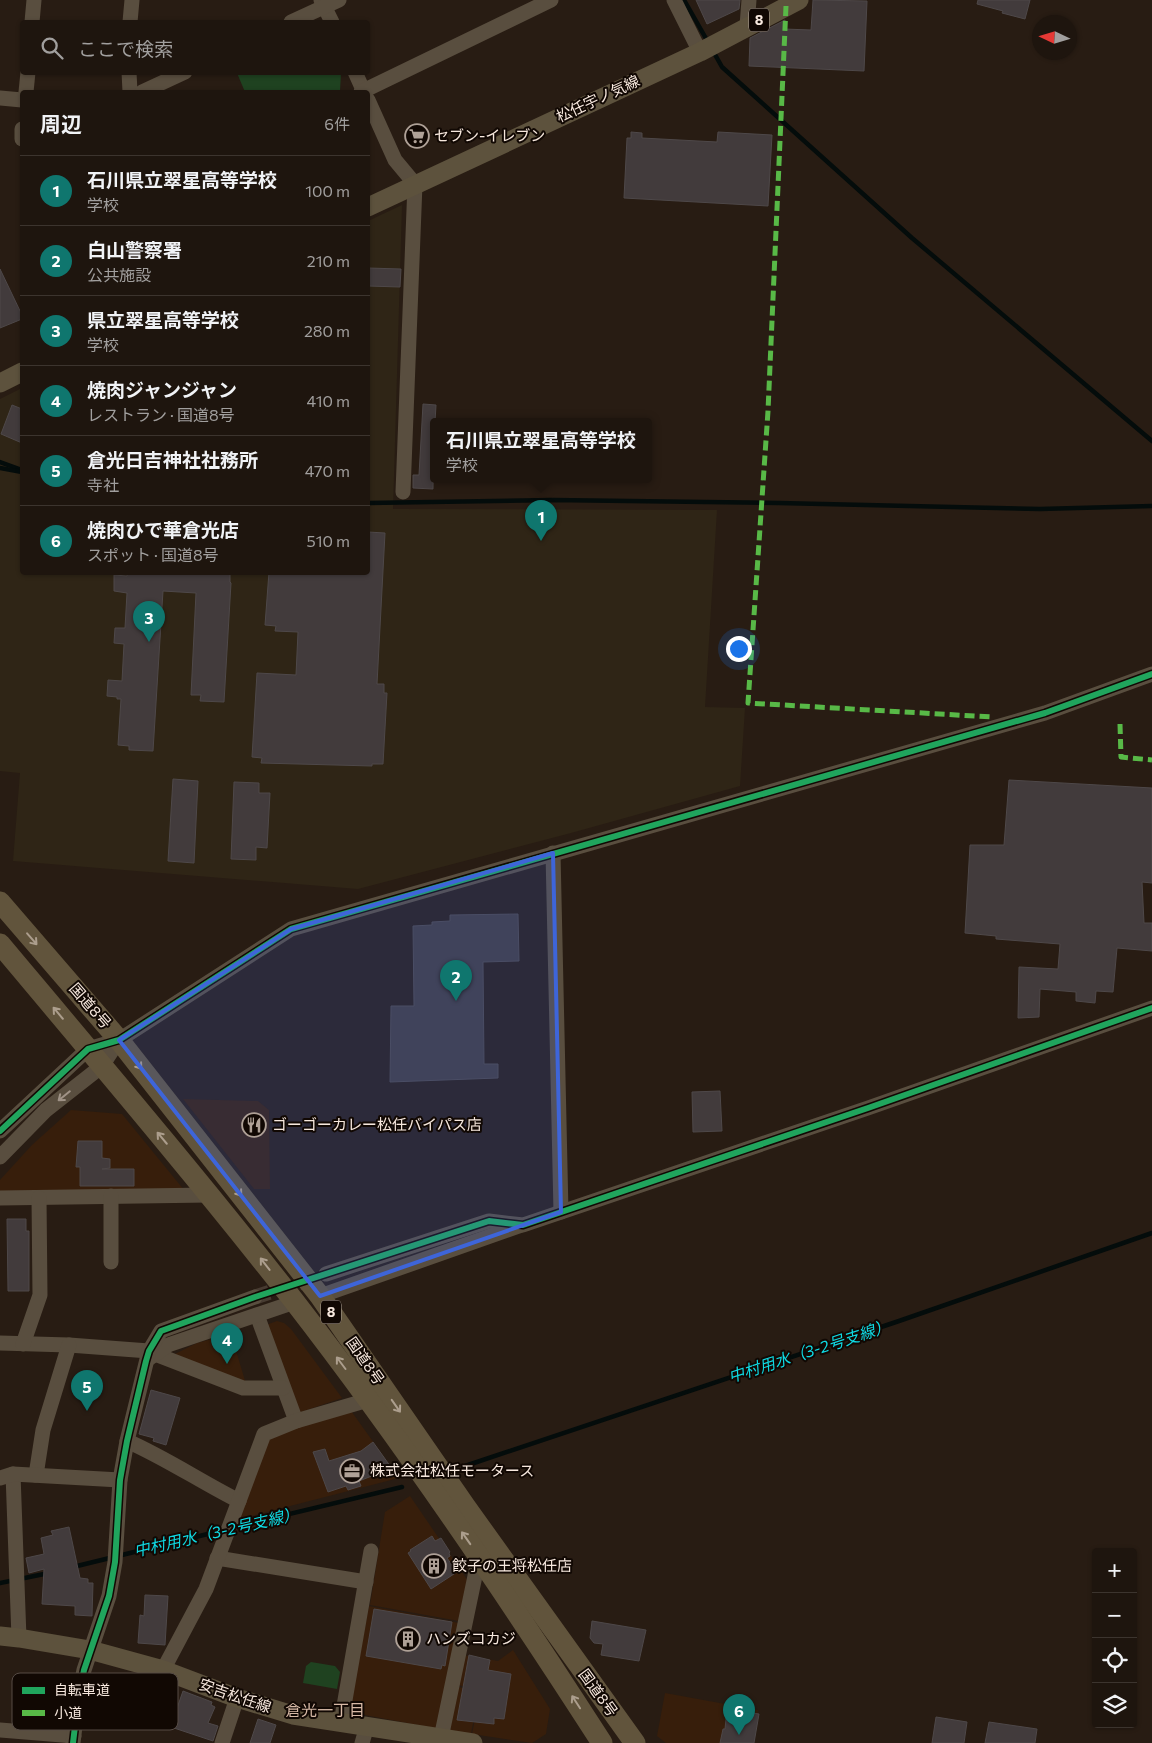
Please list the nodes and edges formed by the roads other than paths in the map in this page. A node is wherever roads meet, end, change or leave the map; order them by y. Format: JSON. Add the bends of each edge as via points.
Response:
{"nodes":[{"id":1,"x":34,"y":0,"type":"edge"},
{"id":2,"x":132,"y":0,"type":"edge"},
{"id":3,"x":339,"y":0,"type":"edge"},
{"id":4,"x":551,"y":0,"type":"edge"},
{"id":5,"x":674,"y":0,"type":"edge"},
{"id":6,"x":749,"y":0,"type":"edge"},
{"id":7,"x":799,"y":0,"type":"edge"},
{"id":8,"x":323,"y":3,"type":"edge"},
{"id":9,"x":32,"y":20,"type":"edge"},
{"id":10,"x":130,"y":20,"type":"edge"},
{"id":11,"x":295,"y":20,"type":"edge"},
{"id":12,"x":331,"y":20,"type":"edge"},
{"id":13,"x":747,"y":26,"type":"junction"},
{"id":14,"x":709,"y":47,"type":"junction"},
{"id":15,"x":28,"y":75,"type":"edge"},
{"id":16,"x":129,"y":75,"type":"edge"},
{"id":17,"x":179,"y":75,"type":"edge"},
{"id":18,"x":356,"y":75,"type":"edge"},
{"id":19,"x":26,"y":90,"type":"edge"},
{"id":20,"x":130,"y":90,"type":"edge"},
{"id":21,"x":146,"y":90,"type":"edge"},
{"id":22,"x":362,"y":90,"type":"edge"},
{"id":23,"x":370,"y":91,"type":"edge"},
{"id":24,"x":0,"y":98,"type":"edge"},
{"id":25,"x":20,"y":100,"type":"edge"},
{"id":26,"x":370,"y":107,"type":"edge"},
{"id":27,"x":415,"y":184,"type":"junction"},
{"id":28,"x":370,"y":206,"type":"edge"},
{"id":29,"x":20,"y":373,"type":"edge"},
{"id":30,"x":0,"y":383,"type":"edge"},
{"id":31,"x":403,"y":492,"type":"dead end"},
{"id":32,"x":1152,"y":674,"type":"edge"},
{"id":33,"x":553,"y":854,"type":"junction"},
{"id":34,"x":0,"y":902,"type":"edge"},
{"id":35,"x":0,"y":944,"type":"edge"},
{"id":36,"x":1152,"y":1008,"type":"edge"},
{"id":37,"x":120,"y":1040,"type":"junction"},
{"id":38,"x":88,"y":1049,"type":"junction"},
{"id":39,"x":102,"y":1066,"type":"junction"},
{"id":40,"x":0,"y":1131,"type":"edge"},
{"id":41,"x":0,"y":1157,"type":"edge"},
{"id":42,"x":210,"y":1195,"type":"junction"},
{"id":43,"x":111,"y":1196,"type":"junction"},
{"id":44,"x":0,"y":1198,"type":"edge"},
{"id":45,"x":38,"y":1198,"type":"junction"},
{"id":46,"x":561,"y":1212,"type":"junction"},
{"id":47,"x":523,"y":1225,"type":"junction"},
{"id":48,"x":111,"y":1262,"type":"dead end"},
{"id":49,"x":326,"y":1274,"type":"tunnel mouth"},
{"id":50,"x":320,"y":1296,"type":"junction"},
{"id":51,"x":255,"y":1297,"type":"tunnel mouth"},
{"id":52,"x":295,"y":1302,"type":"junction"},
{"id":53,"x":256,"y":1315,"type":"junction"},
{"id":54,"x":0,"y":1343,"type":"edge"},
{"id":55,"x":23,"y":1344,"type":"junction"},
{"id":56,"x":69,"y":1345,"type":"junction"},
{"id":57,"x":150,"y":1355,"type":"junction"},
{"id":58,"x":283,"y":1388,"type":"junction"},
{"id":59,"x":368,"y":1400,"type":"junction"},
{"id":60,"x":296,"y":1421,"type":"junction"},
{"id":61,"x":128,"y":1441,"type":"junction"},
{"id":62,"x":36,"y":1475,"type":"junction"},
{"id":63,"x":7,"y":1476,"type":"edge"},
{"id":64,"x":120,"y":1480,"type":"junction"},
{"id":65,"x":239,"y":1501,"type":"junction"},
{"id":66,"x":371,"y":1551,"type":"dead end"},
{"id":67,"x":479,"y":1557,"type":"junction"},
{"id":68,"x":216,"y":1558,"type":"junction"},
{"id":69,"x":366,"y":1582,"type":"junction"},
{"id":70,"x":5,"y":1637,"type":"edge"},
{"id":71,"x":90,"y":1650,"type":"junction"},
{"id":72,"x":163,"y":1670,"type":"junction"},
{"id":73,"x":83,"y":1673,"type":"edge"},
{"id":74,"x":171,"y":1673,"type":"edge"},
{"id":75,"x":178,"y":1676,"type":"edge"},
{"id":76,"x":237,"y":1698,"type":"junction"},
{"id":77,"x":341,"y":1723,"type":"junction"},
{"id":78,"x":0,"y":1730,"type":"edge"},
{"id":79,"x":364,"y":1735,"type":"edge"},
{"id":80,"x":441,"y":1738,"type":"junction"},
{"id":81,"x":74,"y":1739,"type":"edge"},
{"id":82,"x":222,"y":1743,"type":"edge"},
{"id":83,"x":473,"y":1743,"type":"edge"},
{"id":84,"x":602,"y":1743,"type":"edge"},
{"id":85,"x":635,"y":1743,"type":"edge"}],
"edges":[{"from":1,"to":9,"type":"street"},
{"from":2,"to":10,"type":"street"},
{"from":3,"to":8,"type":"street"},
{"from":4,"to":23,"type":"street"},
{"from":5,"to":14,"type":"street"},
{"from":6,"to":13,"type":"street"},
{"from":7,"to":13,"type":"main road","name":"松任宇ノ気線","number":"8"},
{"from":8,"to":11,"type":"street"},
{"from":8,"to":12,"type":"street"},
{"from":13,"to":14,"type":"main road","name":"松任宇ノ気線","number":"8"},
{"from":14,"to":27,"type":"main road","name":"松任宇ノ気線","number":"8"},
{"from":15,"to":19,"type":"street"},
{"from":16,"to":20,"type":"street"},
{"from":17,"to":21,"type":"street"},
{"from":18,"to":22,"type":"street"},
{"from":24,"to":25,"type":"street"},
{"from":26,"to":27,"type":"street","via":[[395,160]]},
{"from":27,"to":28,"type":"main road","name":"松任宇ノ気線","number":"8"},
{"from":27,"to":31,"type":"street"},
{"from":29,"to":30,"type":"main road"},
{"from":32,"to":33,"type":"street","via":[[1046,713]]},
{"from":33,"to":37,"type":"street","via":[[291,929]]},
{"from":33,"to":46,"type":"street"},
{"from":34,"to":37,"type":"highway","name":"国道8号","number":"8","one_way":true},
{"from":38,"to":35,"type":"highway","name":"国道8号","number":"8","one_way":true},
{"from":36,"to":46,"type":"street"},
{"from":37,"to":38,"type":"street"},
{"from":37,"to":39,"type":"street"},
{"from":37,"to":50,"type":"highway","name":"国道8号","number":"8","one_way":true},
{"from":38,"to":39,"type":"highway","name":"国道8号","number":"8"},
{"from":38,"to":40,"type":"street"},
{"from":39,"to":41,"type":"street","one_way":true,"via":[[46,1110]]},
{"from":42,"to":39,"type":"highway","name":"国道8号","number":"8","one_way":true},
{"from":42,"to":43,"type":"street"},
{"from":52,"to":42,"type":"highway","name":"国道8号","number":"8","one_way":true},
{"from":43,"to":45,"type":"street"},
{"from":43,"to":48,"type":"street"},
{"from":44,"to":45,"type":"street"},
{"from":45,"to":55,"type":"street","via":[[40,1295]]},
{"from":46,"to":47,"type":"street"},
{"from":47,"to":49,"type":"street","via":[[489,1221]]},
{"from":47,"to":50,"type":"street"},
{"from":50,"to":85,"type":"highway","name":"国道8号","number":"8","one_way":true},
{"from":51,"to":57,"type":"street","via":[[161,1331]]},
{"from":52,"to":53,"type":"street"},
{"from":59,"to":52,"type":"highway","name":"国道8号","number":"8","one_way":true},
{"from":53,"to":57,"type":"street","via":[[168,1345]]},
{"from":53,"to":58,"type":"street"},
{"from":54,"to":55,"type":"street"},
{"from":55,"to":56,"type":"street"},
{"from":56,"to":57,"type":"street"},
{"from":56,"to":62,"type":"street","via":[[43,1430]]},
{"from":57,"to":58,"type":"street","via":[[243,1388]]},
{"from":57,"to":61,"type":"street"},
{"from":58,"to":60,"type":"street"},
{"from":59,"to":60,"type":"street"},
{"from":67,"to":59,"type":"highway","name":"国道8号","number":"8","one_way":true},
{"from":60,"to":65,"type":"street","via":[[264,1434]]},
{"from":61,"to":64,"type":"street"},
{"from":61,"to":65,"type":"street"},
{"from":62,"to":63,"type":"street"},
{"from":62,"to":64,"type":"street"},
{"from":63,"to":70,"type":"street","via":[[17,1580]]},
{"from":64,"to":71,"type":"street","via":[[116,1556],[109,1596]]},
{"from":65,"to":68,"type":"street"},
{"from":66,"to":69,"type":"street"},
{"from":67,"to":80,"type":"street"},
{"from":84,"to":67,"type":"highway","name":"国道8号","number":"8","one_way":true},
{"from":68,"to":69,"type":"street"},
{"from":68,"to":72,"type":"street","via":[[206,1589]]},
{"from":69,"to":77,"type":"street"},
{"from":70,"to":71,"type":"main road","name":"安吉松任線"},
{"from":71,"to":72,"type":"main road","name":"安吉松任線"},
{"from":71,"to":73,"type":"street"},
{"from":72,"to":74,"type":"main road","name":"安吉松任線"},
{"from":75,"to":76,"type":"main road","name":"安吉松任線"},
{"from":76,"to":77,"type":"main road","name":"安吉松任線","via":[[293,1715]]},
{"from":76,"to":82,"type":"street"},
{"from":77,"to":79,"type":"main road","name":"安吉松任線"},
{"from":78,"to":81,"type":"street"},
{"from":79,"to":80,"type":"main road","name":"安吉松任線"},
{"from":80,"to":83,"type":"main road","name":"安吉松任線"}]}
